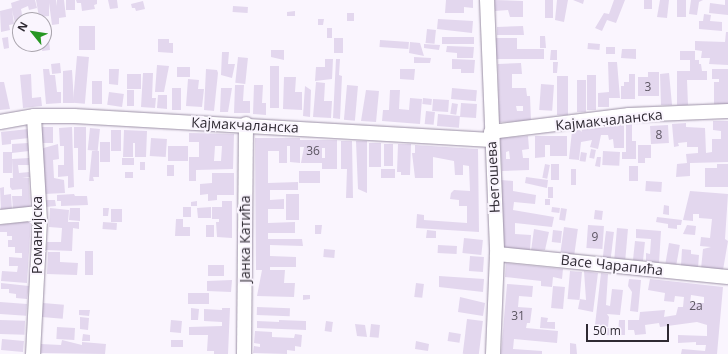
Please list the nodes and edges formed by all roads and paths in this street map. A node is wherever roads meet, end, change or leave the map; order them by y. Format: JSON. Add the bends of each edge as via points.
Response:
{"nodes":[{"id":1,"x":487,"y":0,"type":"edge"},
{"id":2,"x":728,"y":111,"type":"edge"},
{"id":3,"x":34,"y":116,"type":"junction"},
{"id":4,"x":0,"y":122,"type":"edge"},
{"id":5,"x":246,"y":124,"type":"junction"},
{"id":6,"x":491,"y":136,"type":"junction"},
{"id":7,"x":39,"y":213,"type":"junction"},
{"id":8,"x":0,"y":217,"type":"edge"},
{"id":9,"x":497,"y":254,"type":"junction"},
{"id":10,"x":728,"y":277,"type":"edge"},
{"id":11,"x":33,"y":354,"type":"edge"},
{"id":12,"x":244,"y":354,"type":"edge"},
{"id":13,"x":493,"y":354,"type":"edge"}],
"edges":[{"from":1,"to":6,"type":"street","name":"Његошева"},
{"from":2,"to":6,"type":"street","name":"Кајмакчаланска","via":[[629,115]]},
{"from":3,"to":4,"type":"street","name":"Кајмакчаланска"},
{"from":3,"to":5,"type":"street","name":"Кајмакчаланска"},
{"from":3,"to":7,"type":"street","name":"Романијска"},
{"from":5,"to":6,"type":"street","name":"Кајмакчаланска"},
{"from":5,"to":12,"type":"street","name":"Јанка Катића"},
{"from":6,"to":9,"type":"street","name":"Његошева"},
{"from":7,"to":8,"type":"street"},
{"from":7,"to":11,"type":"street","name":"Романијска"},
{"from":9,"to":10,"type":"street","name":"Васе Чарапића"},
{"from":9,"to":13,"type":"street","name":"Његошева"}]}
